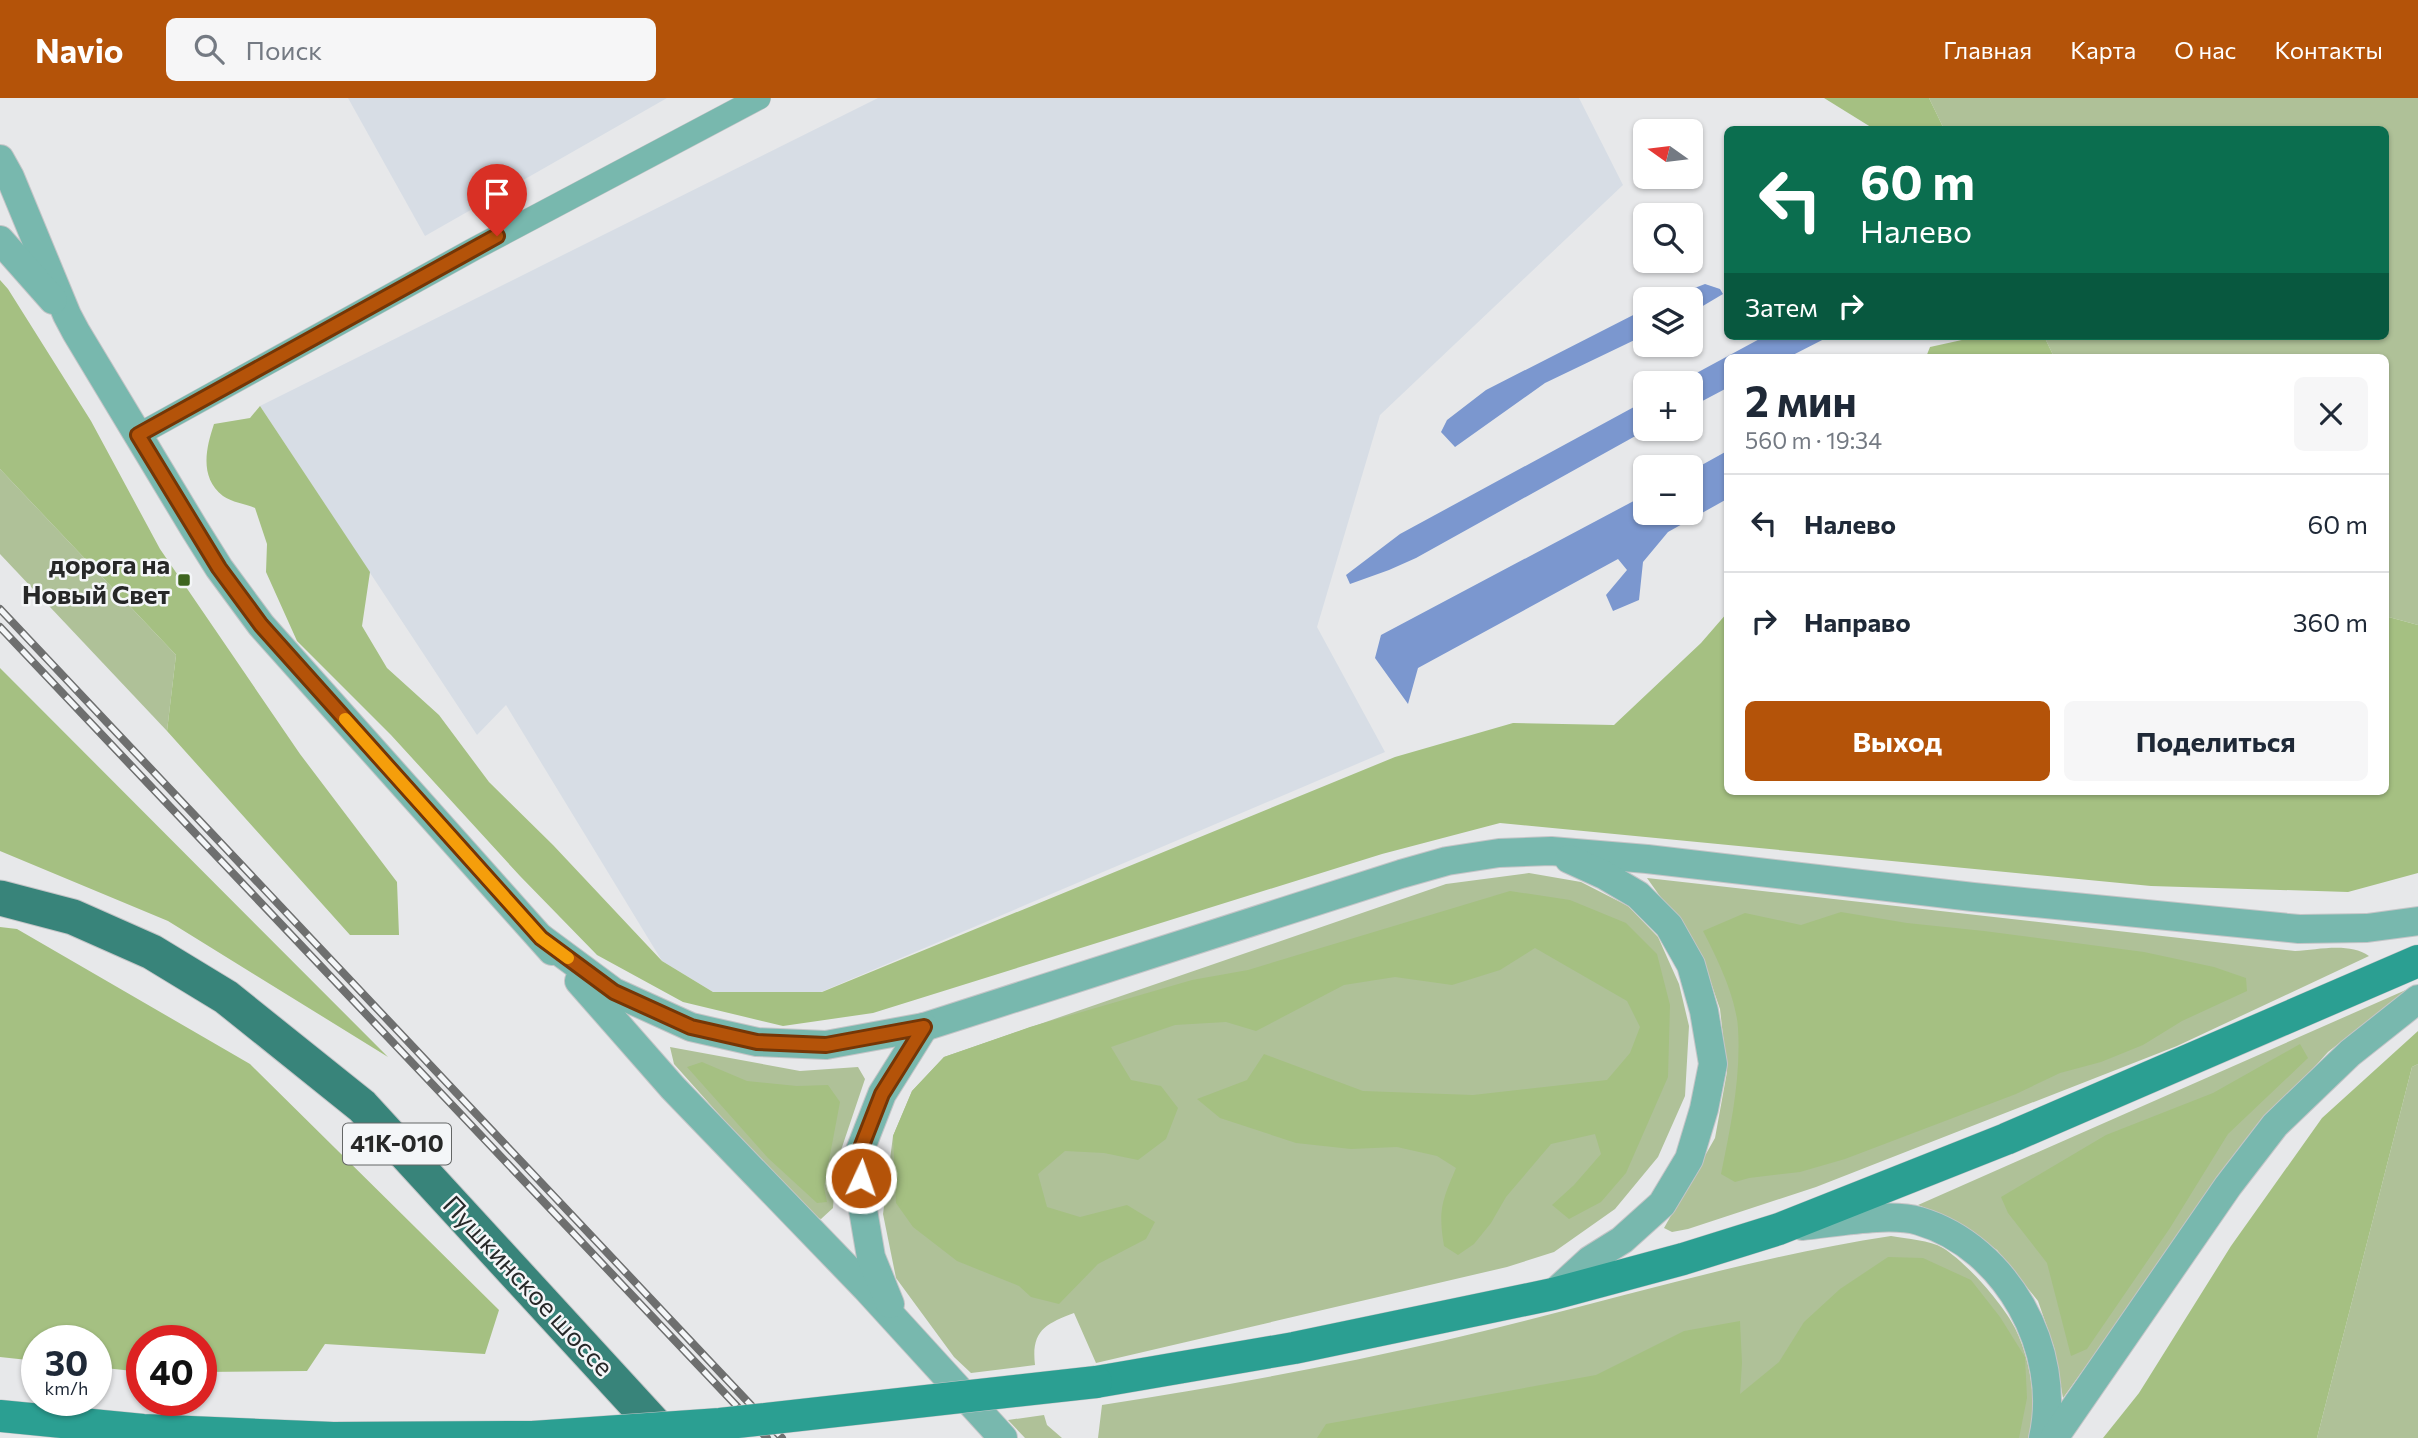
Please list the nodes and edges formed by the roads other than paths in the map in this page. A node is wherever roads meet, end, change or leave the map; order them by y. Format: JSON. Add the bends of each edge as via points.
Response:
{"nodes":[{"id":1,"x":759,"y":98,"type":"edge"},
{"id":2,"x":3,"y":178,"type":"edge"},
{"id":3,"x":0,"y":240,"type":"edge"},
{"id":4,"x":67,"y":315,"type":"junction"},
{"id":5,"x":138,"y":435,"type":"junction"},
{"id":6,"x":1551,"y":851,"type":"junction"},
{"id":7,"x":0,"y":898,"type":"edge"},
{"id":8,"x":2418,"y":921,"type":"edge"},
{"id":9,"x":541,"y":938,"type":"junction"},
{"id":10,"x":2418,"y":961,"type":"edge"},
{"id":11,"x":2418,"y":999,"type":"edge"},
{"id":12,"x":924,"y":1027,"type":"junction"},
{"id":13,"x":1779,"y":1229,"type":"junction"},
{"id":14,"x":1553,"y":1294,"type":"junction"},
{"id":15,"x":897,"y":1322,"type":"junction"},
{"id":16,"x":0,"y":1416,"type":"edge"},
{"id":17,"x":533,"y":1437,"type":"edge"},
{"id":18,"x":667,"y":1438,"type":"edge"},
{"id":19,"x":1003,"y":1438,"type":"edge"},
{"id":20,"x":2043,"y":1438,"type":"edge"},
{"id":21,"x":2053,"y":1438,"type":"edge"}],
"edges":[{"from":1,"to":5,"type":"street"},
{"from":2,"to":4,"type":"street"},
{"from":3,"to":4,"type":"street"},
{"from":4,"to":5,"type":"street"},
{"from":5,"to":9,"type":"street","via":[[219,568],[261,625]]},
{"from":6,"to":8,"type":"street","via":[[2300,929],[2367,928]]},
{"from":6,"to":12,"type":"street","via":[[1447,860]]},
{"from":6,"to":14,"type":"street","via":[[1638,895],[1670,926],[1691,965],[1713,1064],[1689,1159],[1662,1204]]},
{"from":7,"to":18,"type":"main road","name":"Пушкинское шоссе","number":"41К-010","via":[[73,917],[152,952],[226,997],[362,1105]]},
{"from":9,"to":12,"type":"street","via":[[614,992],[691,1027],[757,1042],[826,1045]]},
{"from":9,"to":15,"type":"street","via":[[673,1087]]},
{"from":10,"to":13,"type":"main road","via":[[2006,1139]]},
{"from":11,"to":21,"type":"street","via":[[2350,1053],[2274,1125]]},
{"from":12,"to":15,"type":"street","via":[[882,1094],[859,1153],[871,1257]]},
{"from":13,"to":14,"type":"main road"},
{"from":13,"to":20,"type":"street","via":[[1898,1218],[1919,1221],[1964,1243],[2003,1279],[2018,1299],[2036,1339],[2048,1388]]},
{"from":14,"to":17,"type":"main road","bridge":true,"via":[[1294,1348],[1096,1382],[720,1424]]},
{"from":15,"to":19,"type":"street"},
{"from":16,"to":17,"type":"main road","via":[[142,1430],[334,1438]]}]}
